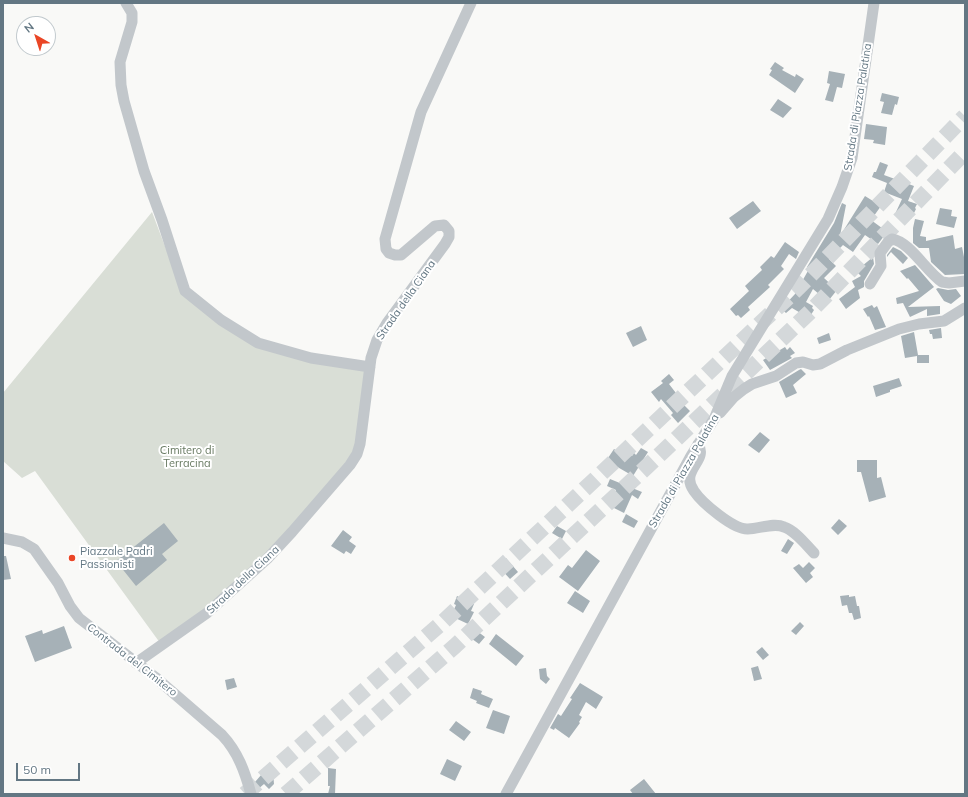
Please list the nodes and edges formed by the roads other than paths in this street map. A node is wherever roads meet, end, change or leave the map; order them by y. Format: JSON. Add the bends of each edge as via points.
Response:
{"nodes":[{"id":1,"x":127,"y":3,"type":"edge"},
{"id":2,"x":471,"y":3,"type":"edge"},
{"id":3,"x":874,"y":3,"type":"edge"},
{"id":4,"x":965,"y":281,"type":"edge"},
{"id":5,"x":870,"y":284,"type":"dead end"},
{"id":6,"x":965,"y":308,"type":"edge"},
{"id":7,"x":370,"y":367,"type":"junction"},
{"id":8,"x":714,"y":419,"type":"junction"},
{"id":9,"x":698,"y":444,"type":"junction"},
{"id":10,"x":3,"y":538,"type":"edge"},
{"id":11,"x":814,"y":553,"type":"dead end"},
{"id":12,"x":136,"y":662,"type":"junction"},
{"id":13,"x":251,"y":794,"type":"edge"},
{"id":14,"x":506,"y":794,"type":"edge"}],
"edges":[{"from":1,"to":7,"type":"street","via":[[132,13],[132,22],[120,62],[124,101],[144,171],[185,291],[221,320],[258,343],[311,358]]},
{"from":2,"to":7,"type":"street","name":"Strada della Ciana","via":[[421,112],[385,239],[386,249],[391,254],[401,255],[438,225],[446,227],[449,237],[380,334],[372,351]]},
{"from":3,"to":8,"type":"street","name":"Strada di Piazza Palatina","via":[[854,143],[844,183],[828,219],[732,376]]},
{"from":4,"to":5,"type":"street","via":[[942,282],[907,248],[892,239],[880,253],[881,266]]},
{"from":6,"to":8,"type":"street","via":[[944,321],[899,329],[820,364],[796,363],[776,376],[744,389]]},
{"from":7,"to":12,"type":"street","name":"Strada della Ciana","via":[[360,448],[352,462],[262,564],[207,613]]},
{"from":8,"to":9,"type":"street","name":"Strada di Piazza Palatina"},
{"from":9,"to":11,"type":"street","via":[[701,454],[691,471],[690,482],[704,502],[739,528],[786,527]]},
{"from":9,"to":14,"type":"street","name":"Strada di Piazza Palatina"},
{"from":10,"to":12,"type":"street","name":"Contrada del Cimitero","via":[[22,542],[34,549],[78,618]]},
{"from":12,"to":13,"type":"street","name":"Contrada del Cimitero","via":[[228,740],[240,762]]}]}
